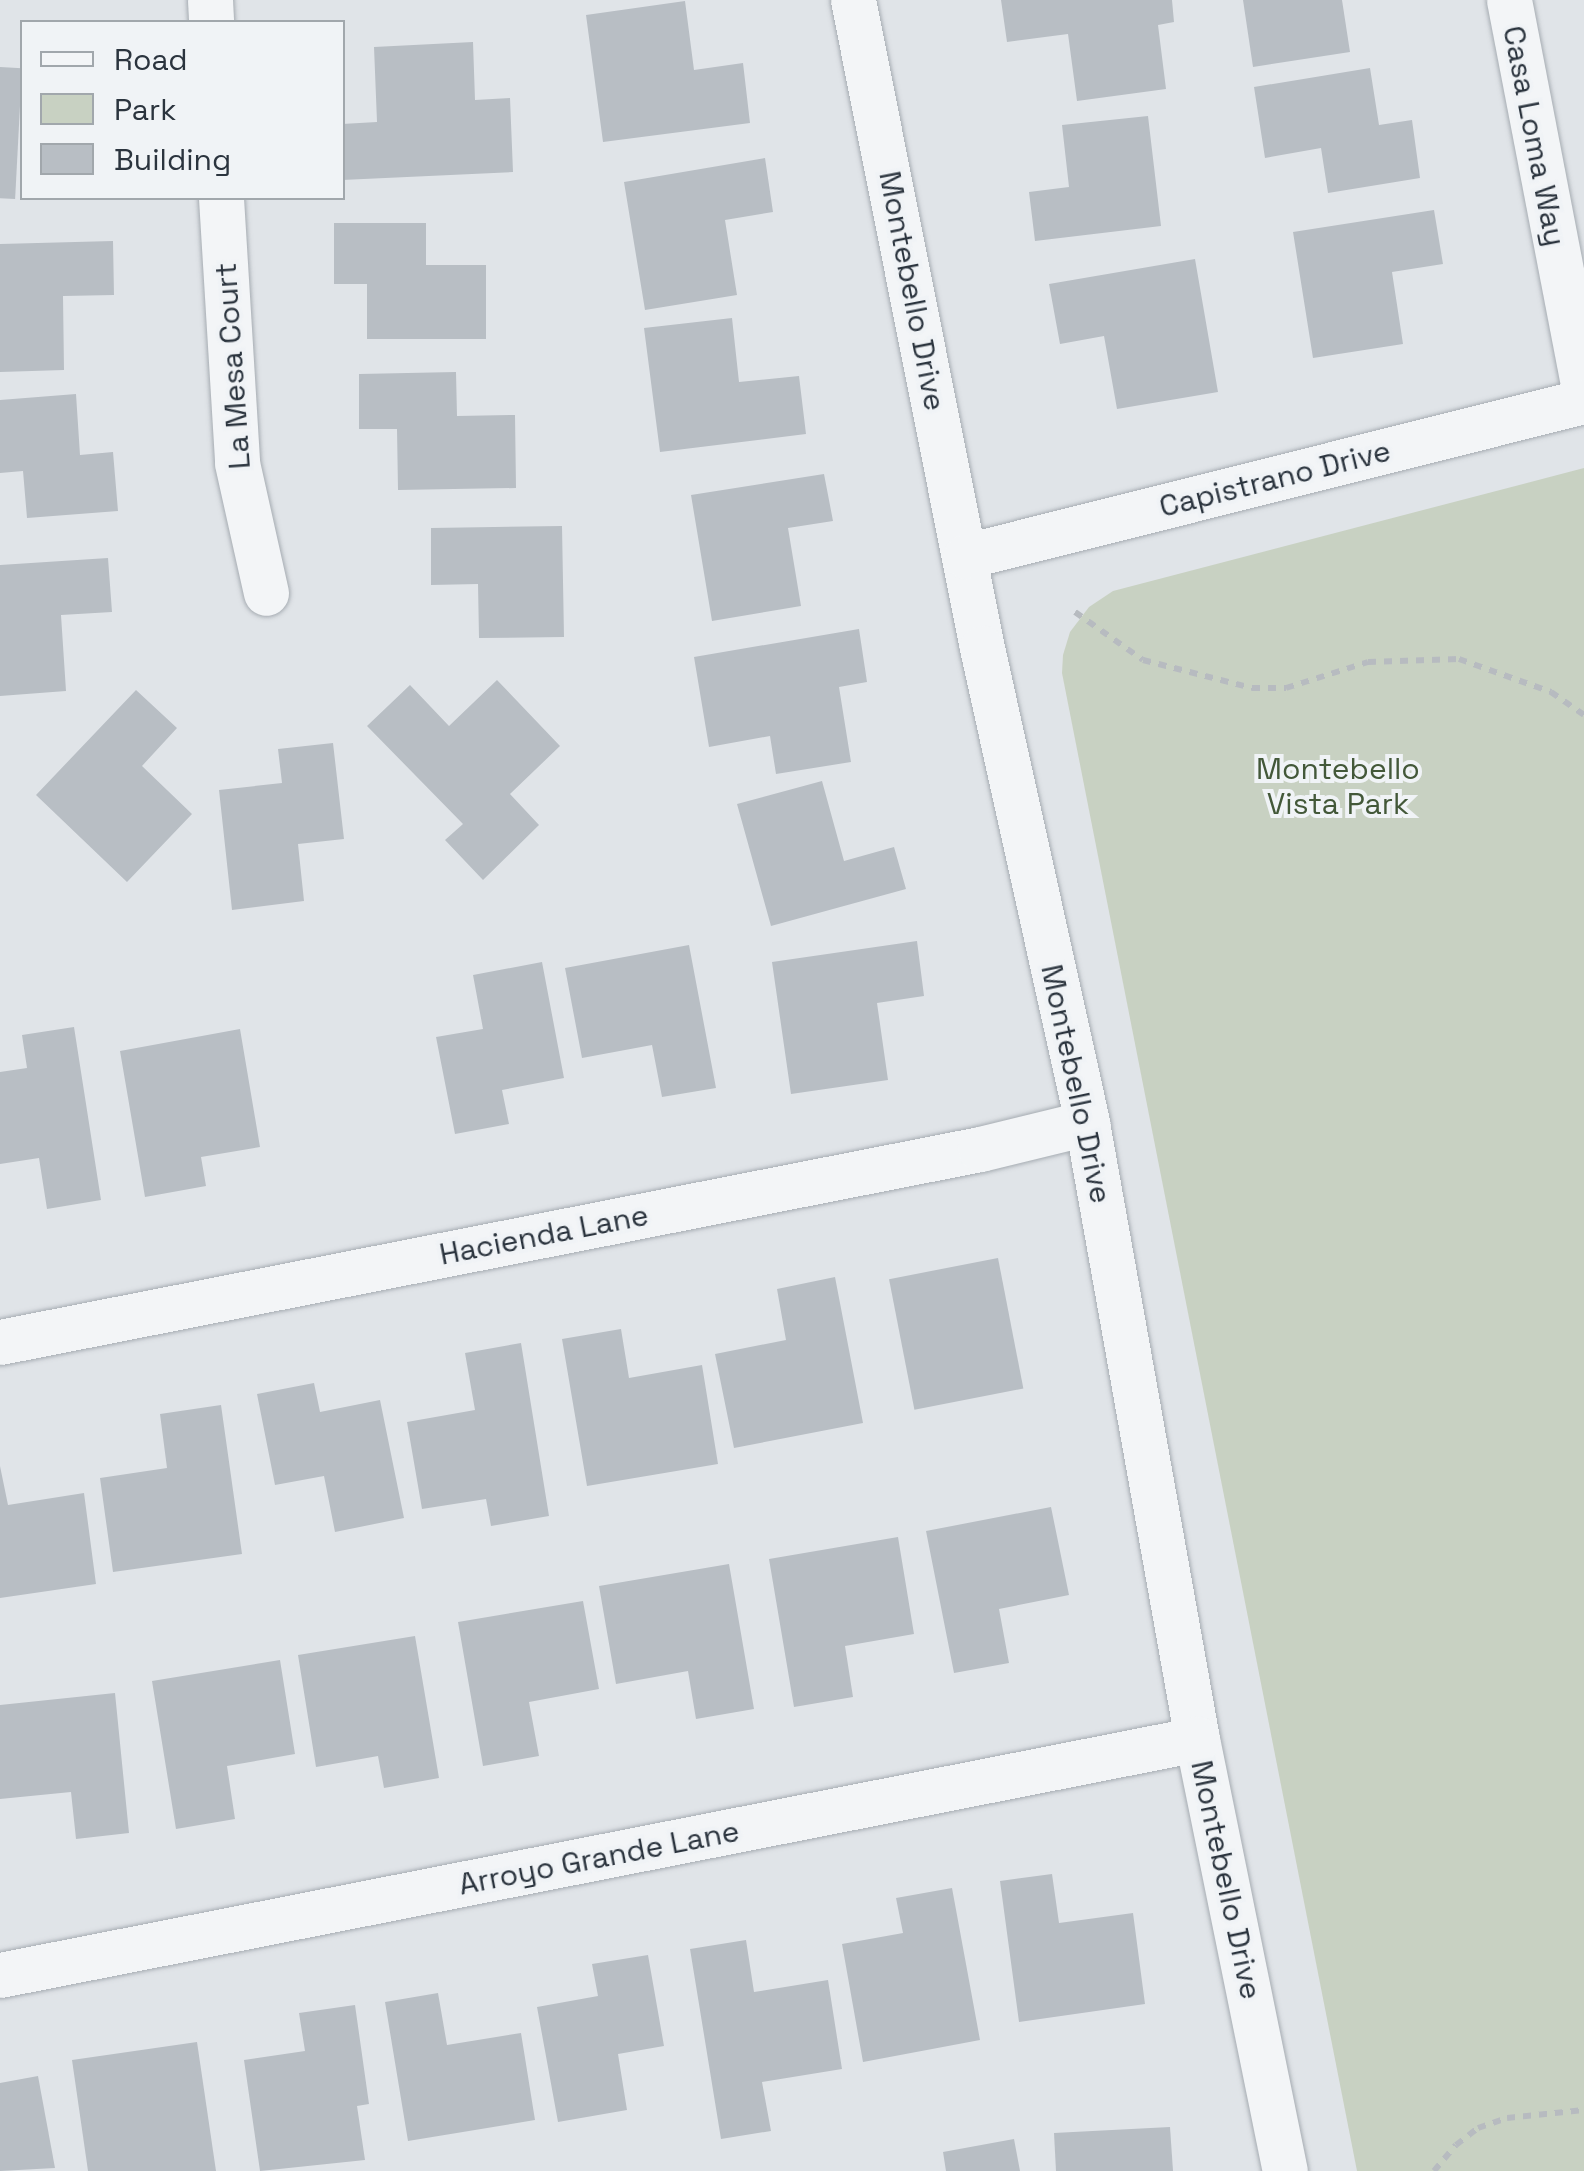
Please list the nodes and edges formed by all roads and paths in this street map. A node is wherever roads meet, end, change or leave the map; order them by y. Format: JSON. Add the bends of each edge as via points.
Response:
{"nodes":[{"id":1,"x":853,"y":0,"type":"edge"},
{"id":2,"x":1509,"y":0,"type":"edge"},
{"id":3,"x":221,"y":200,"type":"edge"},
{"id":4,"x":1584,"y":389,"type":"edge"},
{"id":5,"x":1584,"y":402,"type":"edge"},
{"id":6,"x":966,"y":556,"type":"junction"},
{"id":7,"x":266,"y":592,"type":"dead end"},
{"id":8,"x":1075,"y":612,"type":"dead end"},
{"id":9,"x":1584,"y":715,"type":"edge"},
{"id":10,"x":1087,"y":1123,"type":"junction"},
{"id":11,"x":0,"y":1342,"type":"edge"},
{"id":12,"x":1197,"y":1739,"type":"junction"},
{"id":13,"x":0,"y":1975,"type":"edge"},
{"id":14,"x":1584,"y":2110,"type":"edge"},
{"id":15,"x":1286,"y":2171,"type":"edge"},
{"id":16,"x":1434,"y":2171,"type":"edge"}],
"edges":[{"from":1,"to":6,"type":"street","name":"Montebello Drive"},
{"from":2,"to":4,"type":"street","name":"Casa Loma Way"},
{"from":3,"to":7,"type":"street","name":"La Mesa Court","via":[[237,464]]},
{"from":5,"to":6,"type":"street","name":"Capistrano Drive"},
{"from":6,"to":10,"type":"street","name":"Montebello Drive"},
{"from":8,"to":9,"type":"path","via":[[1143,660],[1252,688],[1286,688],[1368,662],[1459,659],[1551,692]]},
{"from":10,"to":11,"type":"street","name":"Hacienda Lane"},
{"from":10,"to":12,"type":"street","name":"Montebello Drive"},
{"from":12,"to":13,"type":"street","name":"Arroyo Grande Lane"},
{"from":12,"to":15,"type":"street","name":"Montebello Drive"},
{"from":14,"to":16,"type":"path","via":[[1507,2118],[1478,2128]]}]}
